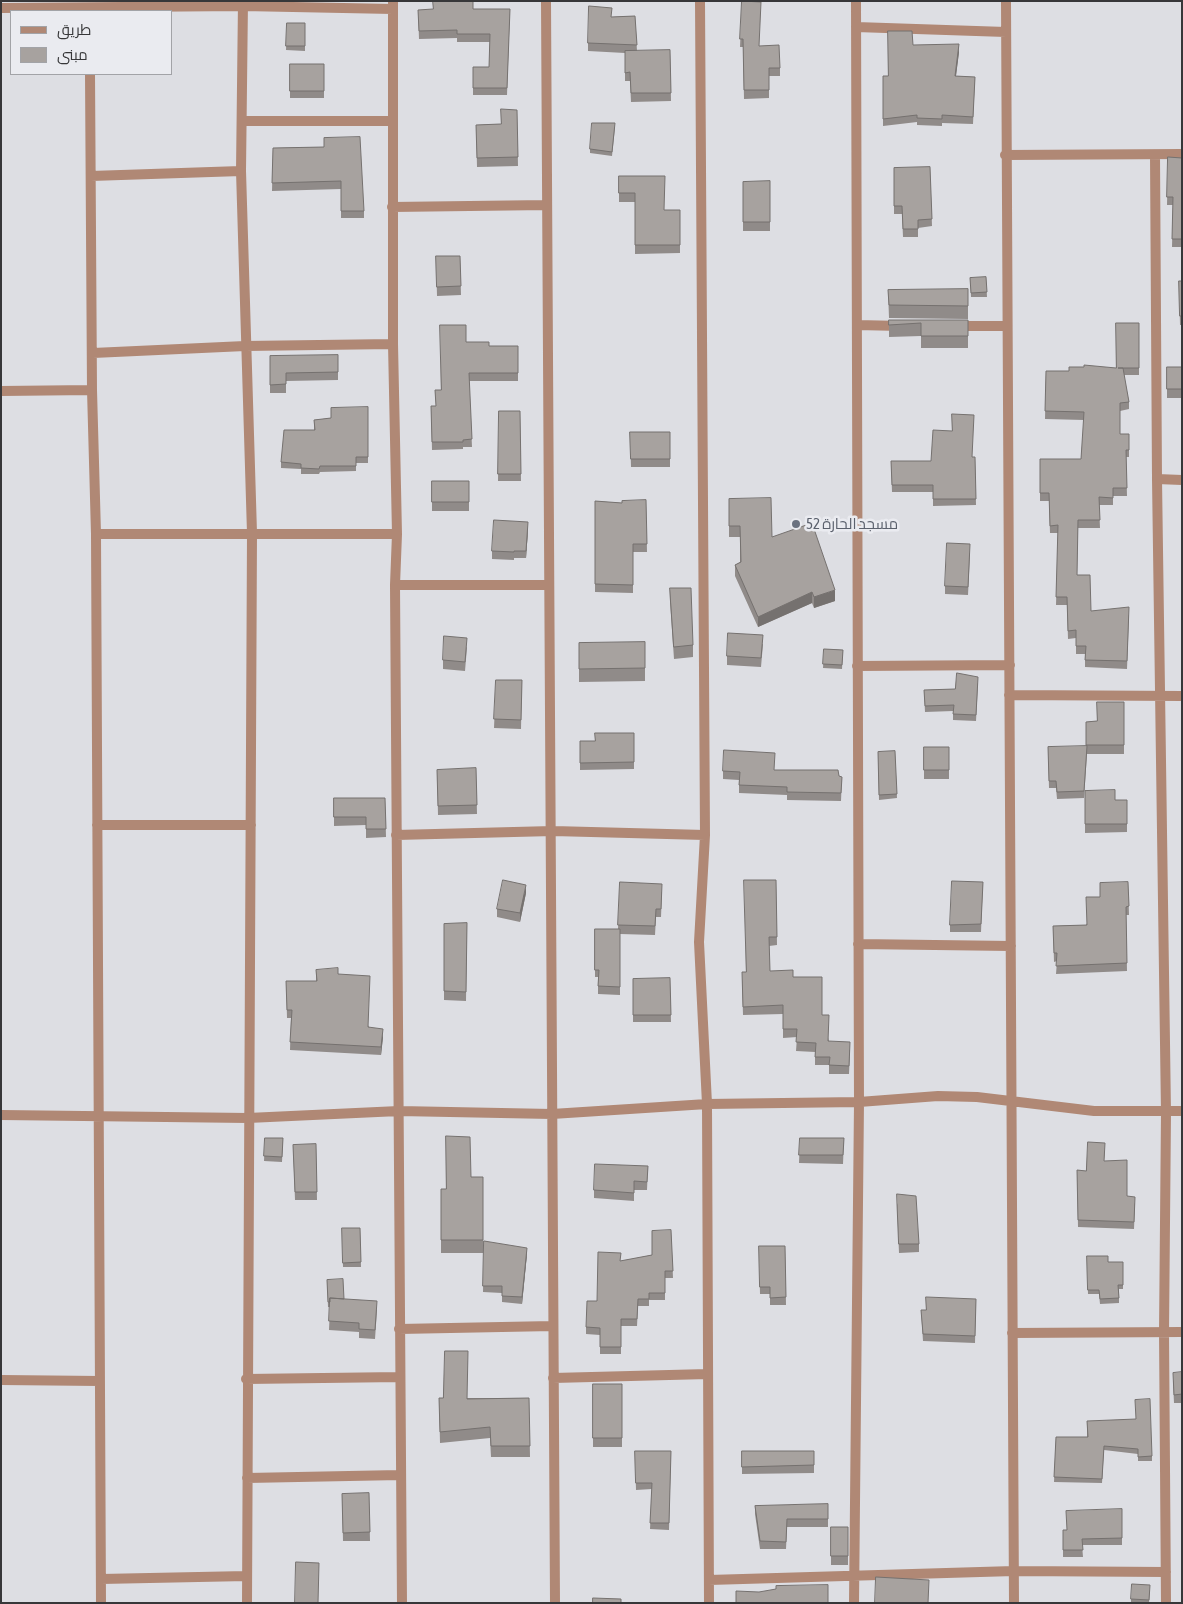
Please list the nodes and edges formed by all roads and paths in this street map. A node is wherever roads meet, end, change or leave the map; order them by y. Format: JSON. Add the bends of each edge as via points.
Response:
{"nodes":[{"id":1,"x":546,"y":1,"type":"edge"},
{"id":2,"x":700,"y":1,"type":"edge"},
{"id":3,"x":856,"y":1,"type":"edge"},
{"id":4,"x":1006,"y":1,"type":"edge"},
{"id":5,"x":243,"y":4,"type":"edge"},
{"id":6,"x":393,"y":5,"type":"edge"},
{"id":7,"x":90,"y":7,"type":"edge"},
{"id":8,"x":1,"y":8,"type":"edge"},
{"id":9,"x":856,"y":26,"type":"junction"},
{"id":10,"x":1006,"y":32,"type":"junction"},
{"id":11,"x":90,"y":75,"type":"edge"},
{"id":12,"x":242,"y":121,"type":"junction"},
{"id":13,"x":392,"y":121,"type":"junction"},
{"id":14,"x":1155,"y":154,"type":"junction"},
{"id":15,"x":1182,"y":154,"type":"edge"},
{"id":16,"x":1006,"y":155,"type":"junction"},
{"id":17,"x":241,"y":171,"type":"junction"},
{"id":18,"x":91,"y":176,"type":"junction"},
{"id":19,"x":547,"y":205,"type":"junction"},
{"id":20,"x":392,"y":207,"type":"junction"},
{"id":21,"x":857,"y":325,"type":"junction"},
{"id":22,"x":913,"y":326,"type":"edge"},
{"id":23,"x":941,"y":326,"type":"edge"},
{"id":24,"x":1007,"y":326,"type":"junction"},
{"id":25,"x":393,"y":344,"type":"junction"},
{"id":26,"x":245,"y":346,"type":"junction"},
{"id":27,"x":93,"y":353,"type":"junction"},
{"id":28,"x":92,"y":390,"type":"junction"},
{"id":29,"x":1,"y":391,"type":"edge"},
{"id":30,"x":1157,"y":479,"type":"junction"},
{"id":31,"x":1182,"y":480,"type":"edge"},
{"id":32,"x":252,"y":533,"type":"junction"},
{"id":33,"x":96,"y":534,"type":"junction"},
{"id":34,"x":397,"y":534,"type":"junction"},
{"id":35,"x":395,"y":585,"type":"junction"},
{"id":36,"x":549,"y":585,"type":"junction"},
{"id":37,"x":1010,"y":665,"type":"junction"},
{"id":38,"x":857,"y":666,"type":"junction"},
{"id":39,"x":1009,"y":695,"type":"junction"},
{"id":40,"x":1160,"y":696,"type":"junction"},
{"id":41,"x":1182,"y":696,"type":"edge"},
{"id":42,"x":97,"y":825,"type":"junction"},
{"id":43,"x":251,"y":825,"type":"junction"},
{"id":44,"x":553,"y":831,"type":"junction"},
{"id":45,"x":705,"y":834,"type":"junction"},
{"id":46,"x":396,"y":835,"type":"junction"},
{"id":47,"x":858,"y":944,"type":"junction"},
{"id":48,"x":1011,"y":946,"type":"junction"},
{"id":49,"x":859,"y":1102,"type":"junction"},
{"id":50,"x":1012,"y":1102,"type":"junction"},
{"id":51,"x":707,"y":1104,"type":"junction"},
{"id":52,"x":399,"y":1111,"type":"junction"},
{"id":53,"x":1182,"y":1111,"type":"edge"},
{"id":54,"x":1166,"y":1113,"type":"junction"},
{"id":55,"x":552,"y":1114,"type":"junction"},
{"id":56,"x":1,"y":1116,"type":"edge"},
{"id":57,"x":98,"y":1118,"type":"junction"},
{"id":58,"x":248,"y":1118,"type":"junction"},
{"id":59,"x":553,"y":1326,"type":"junction"},
{"id":60,"x":399,"y":1329,"type":"junction"},
{"id":61,"x":1164,"y":1332,"type":"junction"},
{"id":62,"x":1182,"y":1332,"type":"edge"},
{"id":63,"x":1012,"y":1333,"type":"junction"},
{"id":64,"x":708,"y":1374,"type":"junction"},
{"id":65,"x":400,"y":1377,"type":"junction"},
{"id":66,"x":553,"y":1378,"type":"junction"},
{"id":67,"x":246,"y":1379,"type":"junction"},
{"id":68,"x":1,"y":1380,"type":"edge"},
{"id":69,"x":100,"y":1380,"type":"junction"},
{"id":70,"x":400,"y":1475,"type":"junction"},
{"id":71,"x":247,"y":1478,"type":"junction"},
{"id":72,"x":1014,"y":1571,"type":"junction"},
{"id":73,"x":1166,"y":1572,"type":"junction"},
{"id":74,"x":247,"y":1576,"type":"junction"},
{"id":75,"x":854,"y":1578,"type":"junction"},
{"id":76,"x":101,"y":1579,"type":"junction"},
{"id":77,"x":709,"y":1580,"type":"junction"},
{"id":78,"x":101,"y":1603,"type":"edge"},
{"id":79,"x":247,"y":1603,"type":"edge"},
{"id":80,"x":402,"y":1603,"type":"edge"},
{"id":81,"x":555,"y":1603,"type":"edge"},
{"id":82,"x":709,"y":1603,"type":"edge"},
{"id":83,"x":854,"y":1603,"type":"edge"},
{"id":84,"x":1014,"y":1603,"type":"edge"},
{"id":85,"x":1166,"y":1603,"type":"edge"}],
"edges":[{"from":1,"to":19,"type":"street"},
{"from":2,"to":45,"type":"street"},
{"from":3,"to":9,"type":"street"},
{"from":4,"to":10,"type":"street"},
{"from":5,"to":6,"type":"street"},
{"from":5,"to":7,"type":"street"},
{"from":5,"to":12,"type":"street"},
{"from":6,"to":13,"type":"street"},
{"from":7,"to":8,"type":"street"},
{"from":9,"to":10,"type":"street"},
{"from":9,"to":21,"type":"street"},
{"from":10,"to":16,"type":"street"},
{"from":11,"to":18,"type":"street"},
{"from":12,"to":13,"type":"street"},
{"from":12,"to":17,"type":"street"},
{"from":13,"to":20,"type":"street"},
{"from":14,"to":15,"type":"street"},
{"from":14,"to":16,"type":"street"},
{"from":14,"to":30,"type":"street"},
{"from":16,"to":24,"type":"street"},
{"from":17,"to":18,"type":"street"},
{"from":17,"to":26,"type":"street"},
{"from":18,"to":27,"type":"street"},
{"from":19,"to":20,"type":"street"},
{"from":19,"to":36,"type":"street"},
{"from":20,"to":25,"type":"street"},
{"from":21,"to":22,"type":"street"},
{"from":21,"to":38,"type":"street"},
{"from":23,"to":24,"type":"street"},
{"from":24,"to":37,"type":"street"},
{"from":25,"to":26,"type":"street"},
{"from":25,"to":34,"type":"street"},
{"from":26,"to":27,"type":"street"},
{"from":26,"to":32,"type":"street"},
{"from":27,"to":28,"type":"street"},
{"from":28,"to":29,"type":"street"},
{"from":28,"to":33,"type":"street"},
{"from":30,"to":31,"type":"street"},
{"from":30,"to":40,"type":"street"},
{"from":32,"to":33,"type":"street"},
{"from":32,"to":34,"type":"street"},
{"from":32,"to":43,"type":"street"},
{"from":33,"to":42,"type":"street"},
{"from":34,"to":35,"type":"street"},
{"from":35,"to":36,"type":"street"},
{"from":35,"to":46,"type":"street"},
{"from":36,"to":44,"type":"street"},
{"from":37,"to":38,"type":"street"},
{"from":37,"to":39,"type":"street"},
{"from":38,"to":47,"type":"street"},
{"from":39,"to":40,"type":"street"},
{"from":39,"to":48,"type":"street"},
{"from":40,"to":41,"type":"street"},
{"from":40,"to":54,"type":"street"},
{"from":42,"to":43,"type":"street"},
{"from":42,"to":57,"type":"street"},
{"from":43,"to":58,"type":"street"},
{"from":44,"to":45,"type":"street"},
{"from":44,"to":46,"type":"street"},
{"from":44,"to":55,"type":"street"},
{"from":45,"to":51,"type":"street","via":[[699,942]]},
{"from":46,"to":52,"type":"street"},
{"from":47,"to":48,"type":"street"},
{"from":47,"to":49,"type":"street"},
{"from":48,"to":50,"type":"street"},
{"from":49,"to":50,"type":"street","via":[[938,1096]]},
{"from":49,"to":51,"type":"street"},
{"from":49,"to":75,"type":"street"},
{"from":50,"to":54,"type":"street","via":[[1094,1111]]},
{"from":50,"to":63,"type":"street"},
{"from":51,"to":55,"type":"street"},
{"from":51,"to":64,"type":"street"},
{"from":52,"to":55,"type":"street"},
{"from":52,"to":58,"type":"street"},
{"from":52,"to":60,"type":"street"},
{"from":53,"to":54,"type":"street"},
{"from":54,"to":61,"type":"street"},
{"from":55,"to":59,"type":"street"},
{"from":56,"to":57,"type":"street"},
{"from":57,"to":58,"type":"street"},
{"from":57,"to":69,"type":"street"},
{"from":58,"to":67,"type":"street"},
{"from":59,"to":60,"type":"street"},
{"from":59,"to":66,"type":"street"},
{"from":60,"to":65,"type":"street"},
{"from":61,"to":62,"type":"street"},
{"from":61,"to":63,"type":"street"},
{"from":61,"to":73,"type":"street"},
{"from":63,"to":72,"type":"street"},
{"from":64,"to":66,"type":"street"},
{"from":64,"to":77,"type":"street"},
{"from":65,"to":67,"type":"street"},
{"from":65,"to":70,"type":"street"},
{"from":66,"to":81,"type":"street"},
{"from":67,"to":71,"type":"street"},
{"from":68,"to":69,"type":"street"},
{"from":69,"to":76,"type":"street"},
{"from":70,"to":71,"type":"street"},
{"from":70,"to":80,"type":"street"},
{"from":71,"to":74,"type":"street"},
{"from":72,"to":73,"type":"street"},
{"from":72,"to":75,"type":"street"},
{"from":72,"to":84,"type":"street"},
{"from":73,"to":85,"type":"street"},
{"from":74,"to":76,"type":"street"},
{"from":74,"to":79,"type":"street"},
{"from":75,"to":77,"type":"street"},
{"from":75,"to":83,"type":"street"},
{"from":76,"to":78,"type":"street"},
{"from":77,"to":82,"type":"street"}]}
